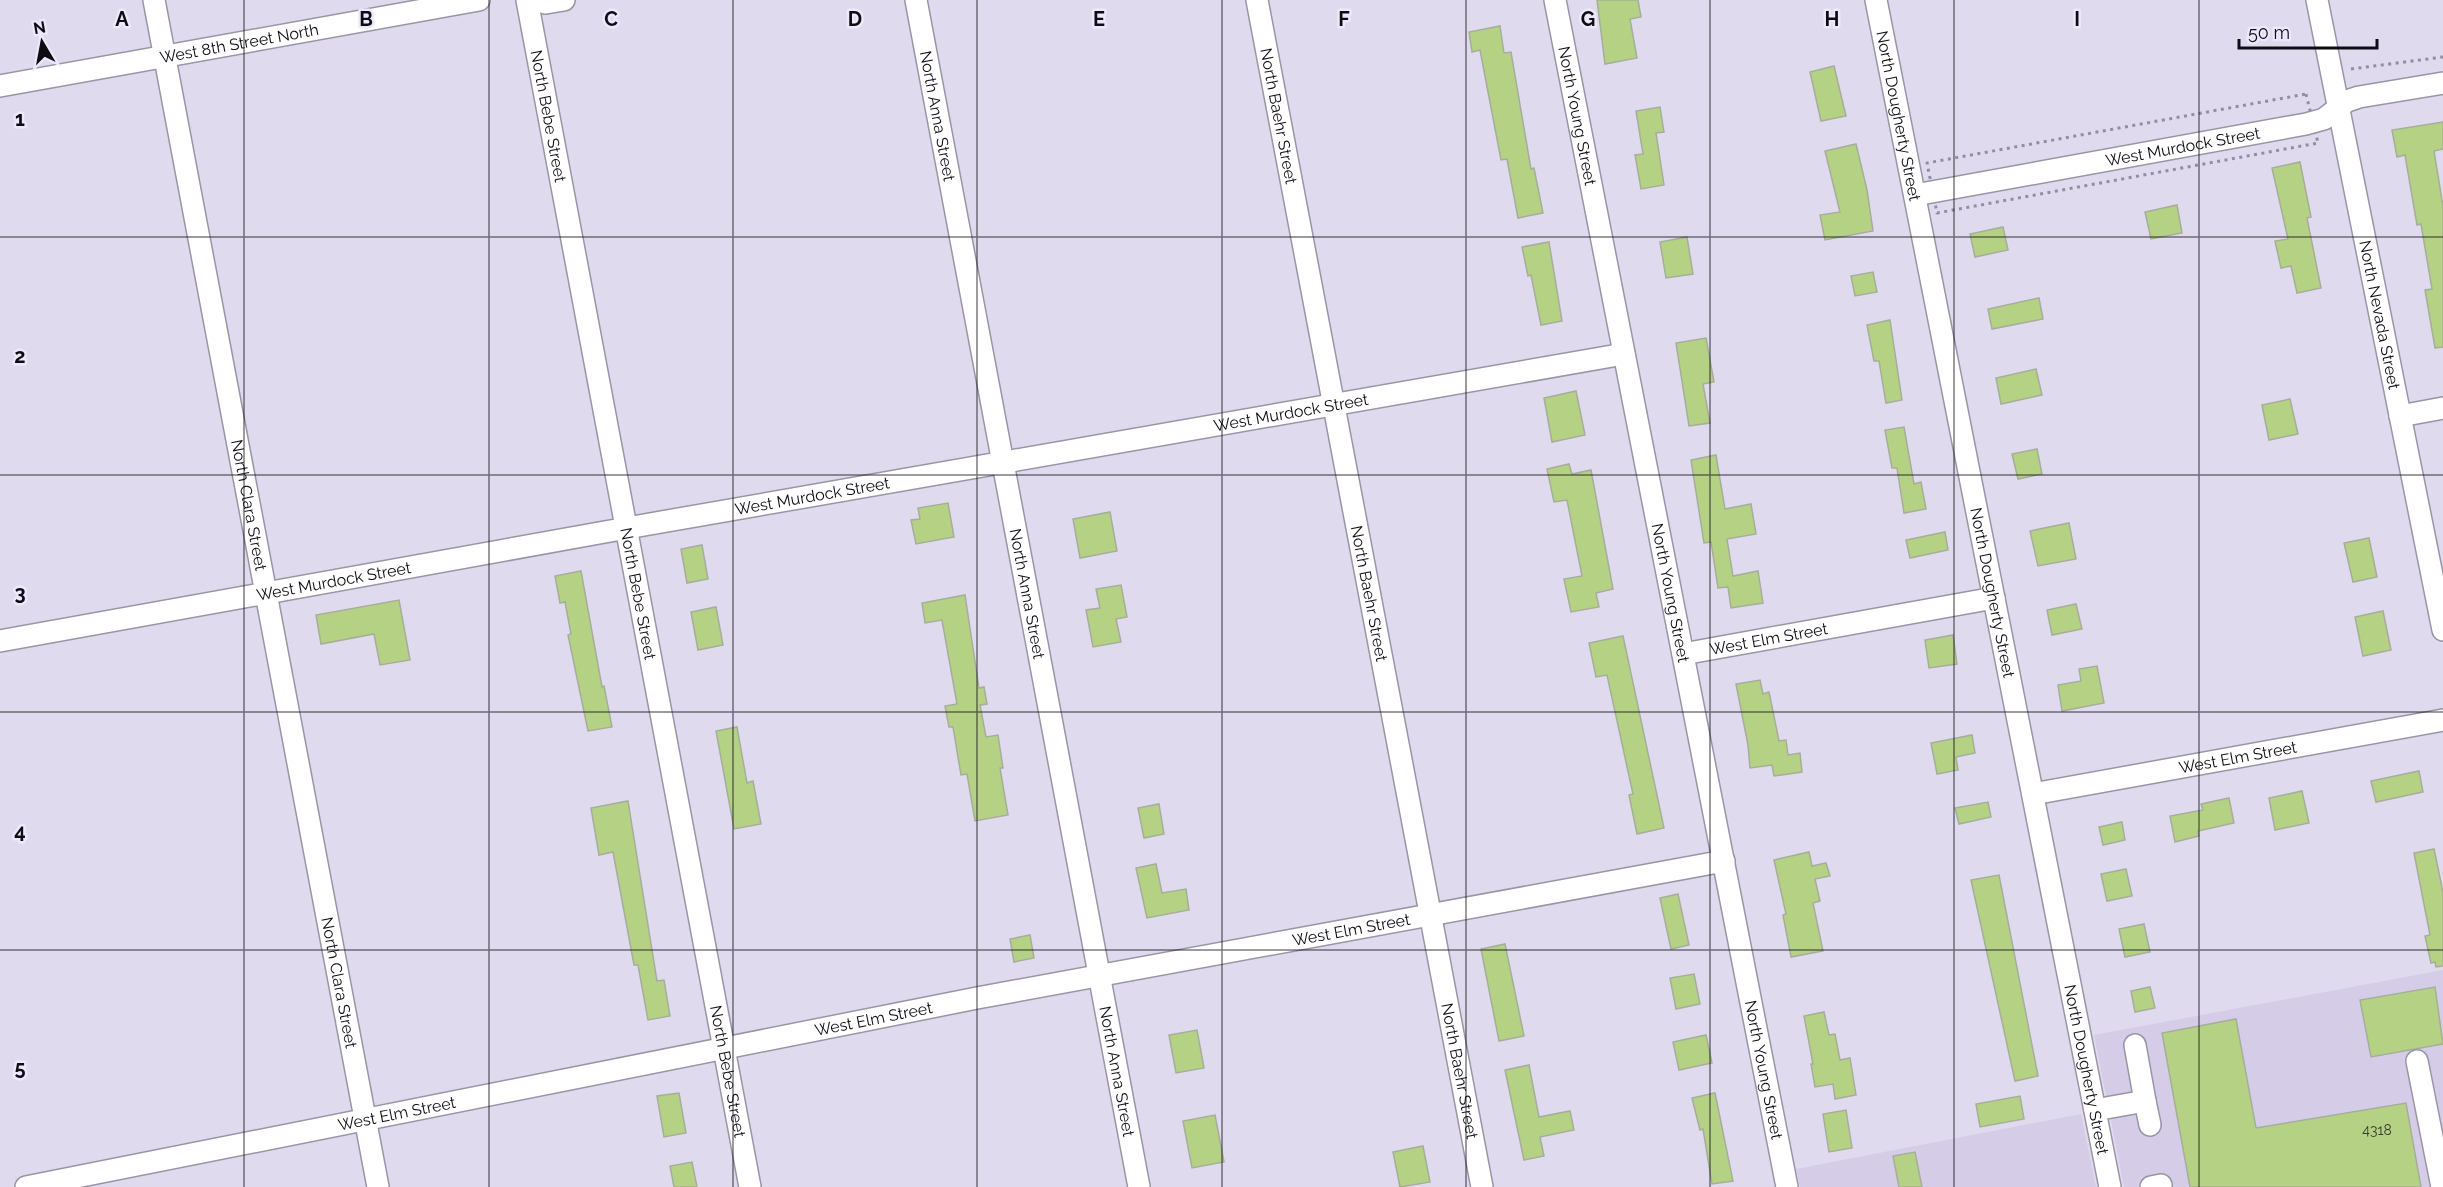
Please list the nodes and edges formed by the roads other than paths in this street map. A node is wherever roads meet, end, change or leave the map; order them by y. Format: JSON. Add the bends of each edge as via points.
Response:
{"nodes":[{"id":1,"x":154,"y":0,"type":"edge"},
{"id":2,"x":479,"y":0,"type":"edge"},
{"id":3,"x":527,"y":0,"type":"edge"},
{"id":4,"x":534,"y":0,"type":"edge"},
{"id":5,"x":564,"y":0,"type":"edge"},
{"id":6,"x":916,"y":0,"type":"edge"},
{"id":7,"x":1257,"y":0,"type":"edge"},
{"id":8,"x":1555,"y":0,"type":"edge"},
{"id":9,"x":1876,"y":0,"type":"edge"},
{"id":10,"x":2317,"y":0,"type":"edge"},
{"id":11,"x":165,"y":57,"type":"junction"},
{"id":12,"x":2443,"y":83,"type":"edge"},
{"id":13,"x":0,"y":86,"type":"edge"},
{"id":14,"x":2338,"y":108,"type":"junction"},
{"id":15,"x":1915,"y":195,"type":"junction"},
{"id":16,"x":1624,"y":354,"type":"junction"},
{"id":17,"x":1334,"y":404,"type":"junction"},
{"id":18,"x":2443,"y":408,"type":"edge"},
{"id":19,"x":2400,"y":416,"type":"junction"},
{"id":20,"x":1003,"y":461,"type":"junction"},
{"id":21,"x":627,"y":528,"type":"junction"},
{"id":22,"x":266,"y":592,"type":"junction"},
{"id":23,"x":1994,"y":598,"type":"junction"},
{"id":24,"x":2443,"y":630,"type":"edge"},
{"id":25,"x":0,"y":641,"type":"edge"},
{"id":26,"x":1683,"y":654,"type":"junction"},
{"id":27,"x":2443,"y":720,"type":"edge"},
{"id":28,"x":2033,"y":794,"type":"junction"},
{"id":29,"x":1724,"y":861,"type":"junction"},
{"id":30,"x":1429,"y":915,"type":"junction"},
{"id":31,"x":1100,"y":976,"type":"junction"},
{"id":32,"x":2135,"y":1045,"type":"dead end"},
{"id":33,"x":725,"y":1050,"type":"junction"},
{"id":34,"x":2417,"y":1061,"type":"dead end"},
{"id":35,"x":2145,"y":1101,"type":"junction"},
{"id":36,"x":2095,"y":1110,"type":"junction"},
{"id":37,"x":365,"y":1121,"type":"junction"},
{"id":38,"x":2150,"y":1125,"type":"dead end"},
{"id":39,"x":26,"y":1187,"type":"edge"},
{"id":40,"x":378,"y":1187,"type":"edge"},
{"id":41,"x":750,"y":1187,"type":"edge"},
{"id":42,"x":1139,"y":1187,"type":"edge"},
{"id":43,"x":1482,"y":1187,"type":"edge"},
{"id":44,"x":1787,"y":1187,"type":"edge"},
{"id":45,"x":2110,"y":1187,"type":"edge"},
{"id":46,"x":2151,"y":1187,"type":"edge"},
{"id":47,"x":2161,"y":1187,"type":"edge"},
{"id":48,"x":2442,"y":1187,"type":"edge"}],
"edges":[{"from":1,"to":11,"type":"street","name":"North Clara Street"},
{"from":2,"to":11,"type":"street","name":"West 8th Street North"},
{"from":3,"to":21,"type":"street","name":"North Bebe Street"},
{"from":4,"to":5,"type":"street"},
{"from":6,"to":20,"type":"street","name":"North Anna Street"},
{"from":7,"to":17,"type":"street","name":"North Baehr Street"},
{"from":8,"to":16,"type":"street","name":"North Young Street"},
{"from":9,"to":15,"type":"street","name":"North Dougherty Street"},
{"from":10,"to":14,"type":"street","name":"North Nevada Street"},
{"from":11,"to":13,"type":"street","name":"West 8th Street North"},
{"from":11,"to":22,"type":"street","name":"North Clara Street"},
{"from":12,"to":14,"type":"street","name":"West Murdock Street","via":[[2359,97]]},
{"from":14,"to":15,"type":"street","name":"West Murdock Street","via":[[2324,119],[2306,124]]},
{"from":14,"to":19,"type":"street","name":"North Nevada Street"},
{"from":15,"to":23,"type":"street","name":"North Dougherty Street"},
{"from":16,"to":17,"type":"street","name":"West Murdock Street"},
{"from":16,"to":26,"type":"street","name":"North Young Street"},
{"from":17,"to":20,"type":"street","name":"West Murdock Street"},
{"from":17,"to":30,"type":"street","name":"North Baehr Street"},
{"from":18,"to":19,"type":"street"},
{"from":19,"to":24,"type":"street","name":"North Nevada Street"},
{"from":20,"to":21,"type":"street","name":"West Murdock Street"},
{"from":20,"to":31,"type":"street","name":"North Anna Street"},
{"from":21,"to":22,"type":"street","name":"West Murdock Street"},
{"from":21,"to":33,"type":"street","name":"North Bebe Street"},
{"from":22,"to":25,"type":"street","name":"West Murdock Street"},
{"from":22,"to":37,"type":"street","name":"North Clara Street"},
{"from":23,"to":26,"type":"street","name":"West Elm Street"},
{"from":23,"to":28,"type":"street","name":"North Dougherty Street"},
{"from":26,"to":29,"type":"street","name":"North Young Street"},
{"from":27,"to":28,"type":"street","name":"West Elm Street"},
{"from":28,"to":36,"type":"street","name":"North Dougherty Street"},
{"from":29,"to":30,"type":"street","name":"West Elm Street"},
{"from":29,"to":44,"type":"street","name":"North Young Street"},
{"from":30,"to":31,"type":"street","name":"West Elm Street"},
{"from":30,"to":43,"type":"street","name":"North Baehr Street"},
{"from":31,"to":33,"type":"street","name":"West Elm Street"},
{"from":31,"to":42,"type":"street","name":"North Anna Street"},
{"from":32,"to":35,"type":"street"},
{"from":33,"to":37,"type":"street","name":"West Elm Street"},
{"from":33,"to":41,"type":"street","name":"North Bebe Street"},
{"from":34,"to":48,"type":"street"},
{"from":35,"to":36,"type":"street"},
{"from":35,"to":38,"type":"street"},
{"from":36,"to":45,"type":"street","name":"North Dougherty Street"},
{"from":37,"to":39,"type":"street","name":"West Elm Street"},
{"from":37,"to":40,"type":"street","name":"North Clara Street"},
{"from":46,"to":47,"type":"street"}]}
